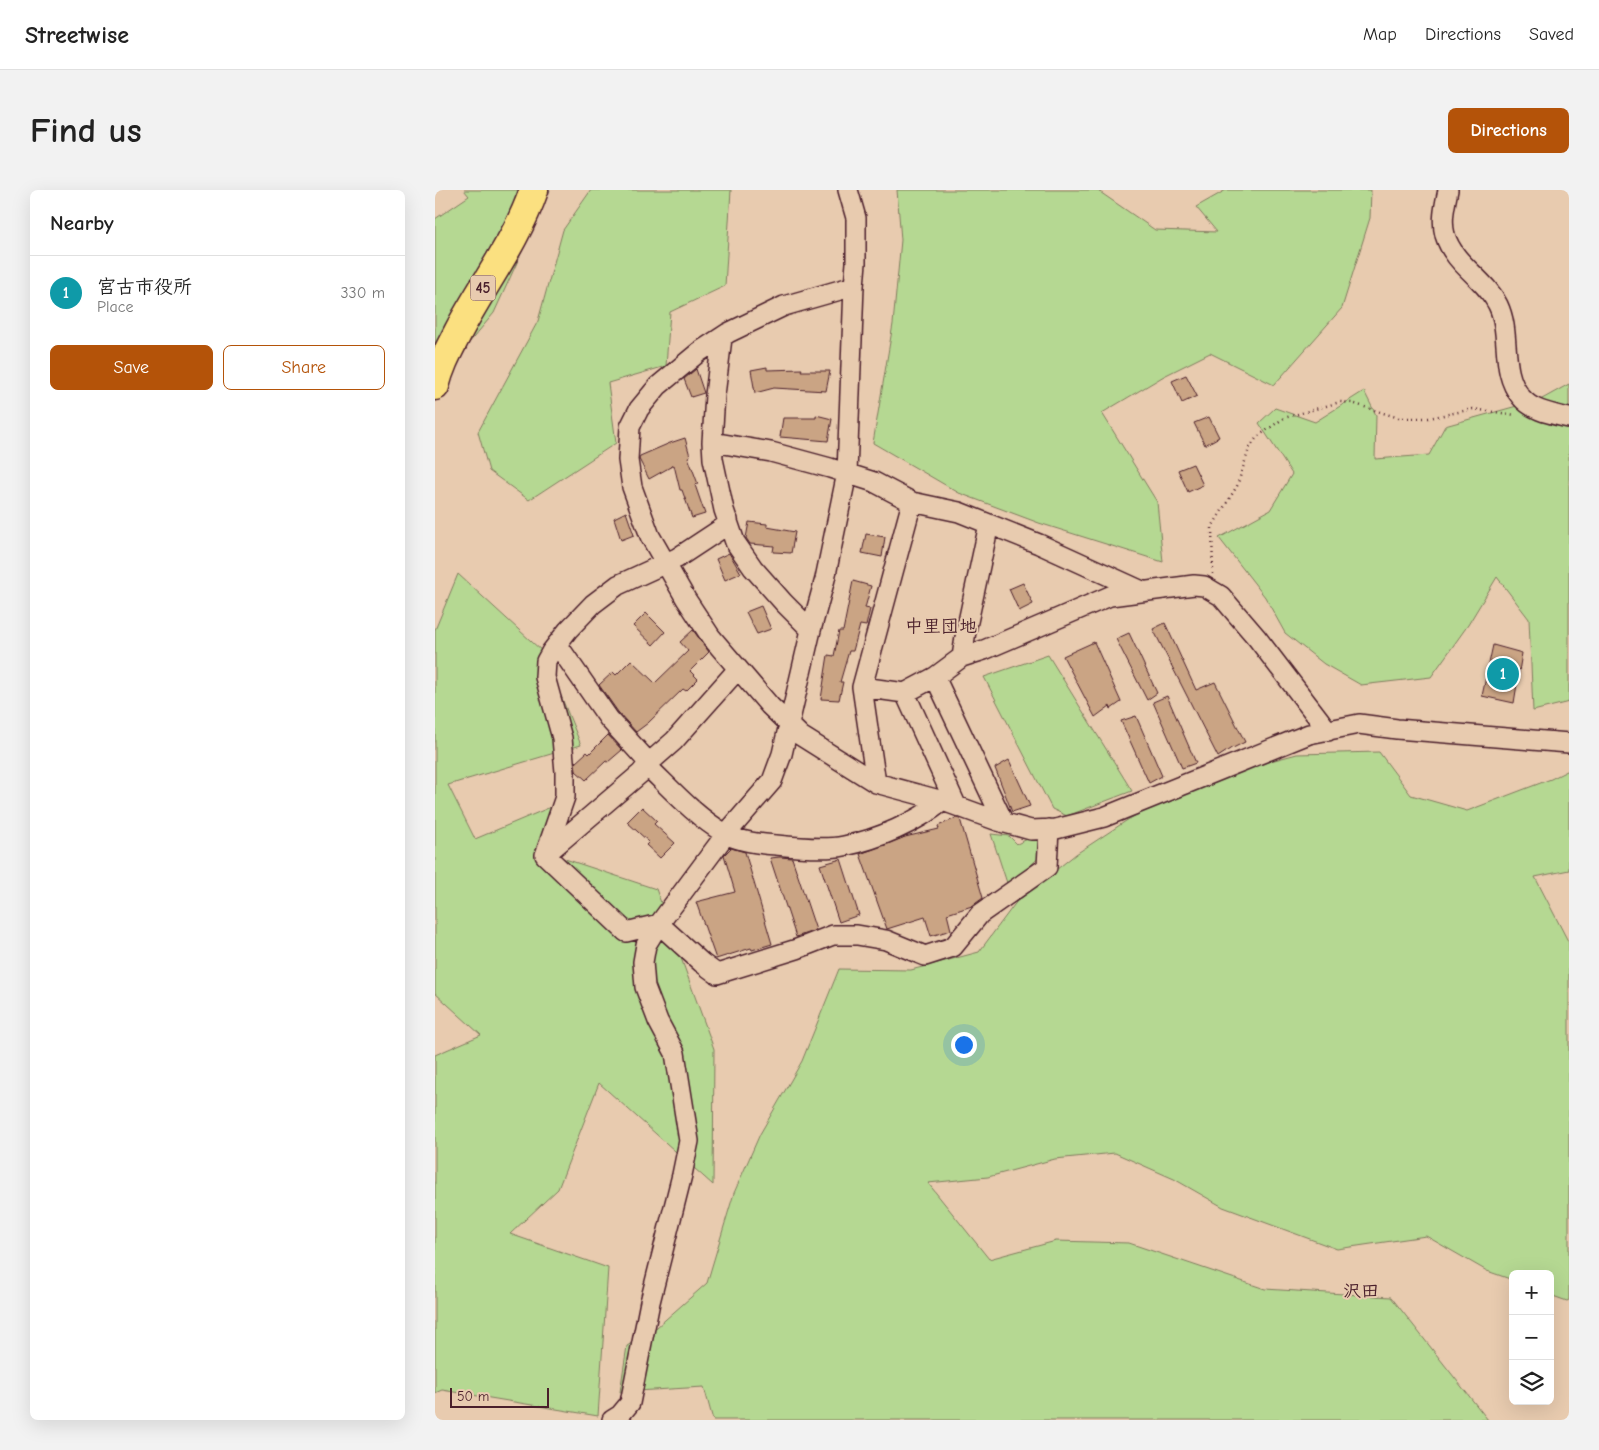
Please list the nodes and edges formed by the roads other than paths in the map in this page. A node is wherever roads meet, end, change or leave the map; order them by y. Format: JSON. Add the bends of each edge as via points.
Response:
{"nodes":[{"id":1,"x":535,"y":190,"type":"edge"},
{"id":2,"x":848,"y":190,"type":"edge"},
{"id":3,"x":1448,"y":190,"type":"edge"},
{"id":4,"x":854,"y":286,"type":"junction"},
{"id":5,"x":722,"y":338,"type":"junction"},
{"id":6,"x":435,"y":386,"type":"edge"},
{"id":7,"x":1569,"y":418,"type":"edge"},
{"id":8,"x":712,"y":442,"type":"junction"},
{"id":9,"x":847,"y":473,"type":"junction"},
{"id":10,"x":912,"y":502,"type":"junction"},
{"id":11,"x":728,"y":520,"type":"junction"},
{"id":12,"x":989,"y":524,"type":"junction"},
{"id":13,"x":665,"y":564,"type":"junction"},
{"id":14,"x":1143,"y":591,"type":"junction"},
{"id":15,"x":811,"y":630,"type":"junction"},
{"id":16,"x":966,"y":631,"type":"junction"},
{"id":17,"x":1004,"y":642,"type":"junction"},
{"id":18,"x":557,"y":644,"type":"junction"},
{"id":19,"x":962,"y":657,"type":"junction"},
{"id":20,"x":738,"y":669,"type":"junction"},
{"id":21,"x":935,"y":677,"type":"junction"},
{"id":22,"x":862,"y":686,"type":"junction"},
{"id":23,"x":905,"y":693,"type":"junction"},
{"id":24,"x":789,"y":726,"type":"junction"},
{"id":25,"x":1327,"y":731,"type":"junction"},
{"id":26,"x":1569,"y":743,"type":"edge"},
{"id":27,"x":648,"y":765,"type":"junction"},
{"id":28,"x":876,"y":783,"type":"junction"},
{"id":29,"x":950,"y":803,"type":"junction"},
{"id":30,"x":1004,"y":822,"type":"junction"},
{"id":31,"x":1049,"y":829,"type":"junction"},
{"id":32,"x":726,"y":834,"type":"junction"},
{"id":33,"x":545,"y":855,"type":"junction"},
{"id":34,"x":659,"y":924,"type":"junction"},
{"id":35,"x":632,"y":1412,"type":"edge"},
{"id":36,"x":612,"y":1420,"type":"edge"}],
"edges":[{"from":1,"to":6,"type":"highway","number":"45","via":[[504,254],[440,366]]},
{"from":2,"to":4,"type":"street","via":[[856,218]]},
{"from":3,"to":7,"type":"street","via":[[1443,218],[1445,234],[1451,250],[1498,306],[1514,389],[1529,405]]},
{"from":4,"to":5,"type":"street","via":[[784,306]]},
{"from":4,"to":9,"type":"street"},
{"from":5,"to":8,"type":"street"},
{"from":5,"to":13,"type":"street","via":[[699,352],[658,386],[639,409],[630,427],[628,460],[632,487],[650,536]]},
{"from":8,"to":9,"type":"street","via":[[771,452]]},
{"from":8,"to":11,"type":"street","via":[[723,510]]},
{"from":9,"to":10,"type":"street","via":[[874,482]]},
{"from":9,"to":15,"type":"street"},
{"from":10,"to":12,"type":"street","via":[[959,512]]},
{"from":10,"to":22,"type":"street"},
{"from":11,"to":13,"type":"street","via":[[724,527]]},
{"from":11,"to":15,"type":"street","via":[[735,542],[753,568]]},
{"from":12,"to":14,"type":"street"},
{"from":12,"to":16,"type":"street"},
{"from":13,"to":18,"type":"street","via":[[618,585],[593,604]]},
{"from":13,"to":20,"type":"street","via":[[711,637]]},
{"from":14,"to":17,"type":"street","via":[[1110,596]]},
{"from":14,"to":25,"type":"street","via":[[1194,585],[1204,586],[1221,596]]},
{"from":15,"to":24,"type":"street"},
{"from":16,"to":17,"type":"street"},
{"from":16,"to":19,"type":"street"},
{"from":17,"to":19,"type":"street"},
{"from":18,"to":27,"type":"street","via":[[609,719]]},
{"from":18,"to":33,"type":"street","via":[[547,661],[545,677],[562,738],[565,798]]},
{"from":19,"to":21,"type":"street"},
{"from":20,"to":24,"type":"street"},
{"from":20,"to":27,"type":"street","via":[[674,741]]},
{"from":21,"to":23,"type":"street"},
{"from":21,"to":30,"type":"street"},
{"from":22,"to":23,"type":"street"},
{"from":22,"to":28,"type":"street"},
{"from":23,"to":29,"type":"street"},
{"from":24,"to":28,"type":"street"},
{"from":24,"to":32,"type":"street","via":[[772,781]]},
{"from":25,"to":26,"type":"street","via":[[1359,724]]},
{"from":25,"to":31,"type":"street","via":[[1309,734],[1104,817]]},
{"from":27,"to":32,"type":"street","via":[[698,815]]},
{"from":27,"to":33,"type":"street"},
{"from":28,"to":29,"type":"street"},
{"from":29,"to":30,"type":"street"},
{"from":29,"to":32,"type":"street","via":[[882,835],[843,846],[757,844]]},
{"from":30,"to":31,"type":"street","via":[[1031,830]]},
{"from":31,"to":34,"type":"street","via":[[1047,866],[980,914],[953,947],[925,956],[886,940],[833,935],[717,974]]},
{"from":32,"to":34,"type":"street"},
{"from":33,"to":34,"type":"street","via":[[626,932]]},
{"from":34,"to":35,"type":"street","via":[[646,945],[643,962],[645,987],[675,1053],[689,1141],[650,1302]]},
{"from":35,"to":36,"type":"street"}]}
